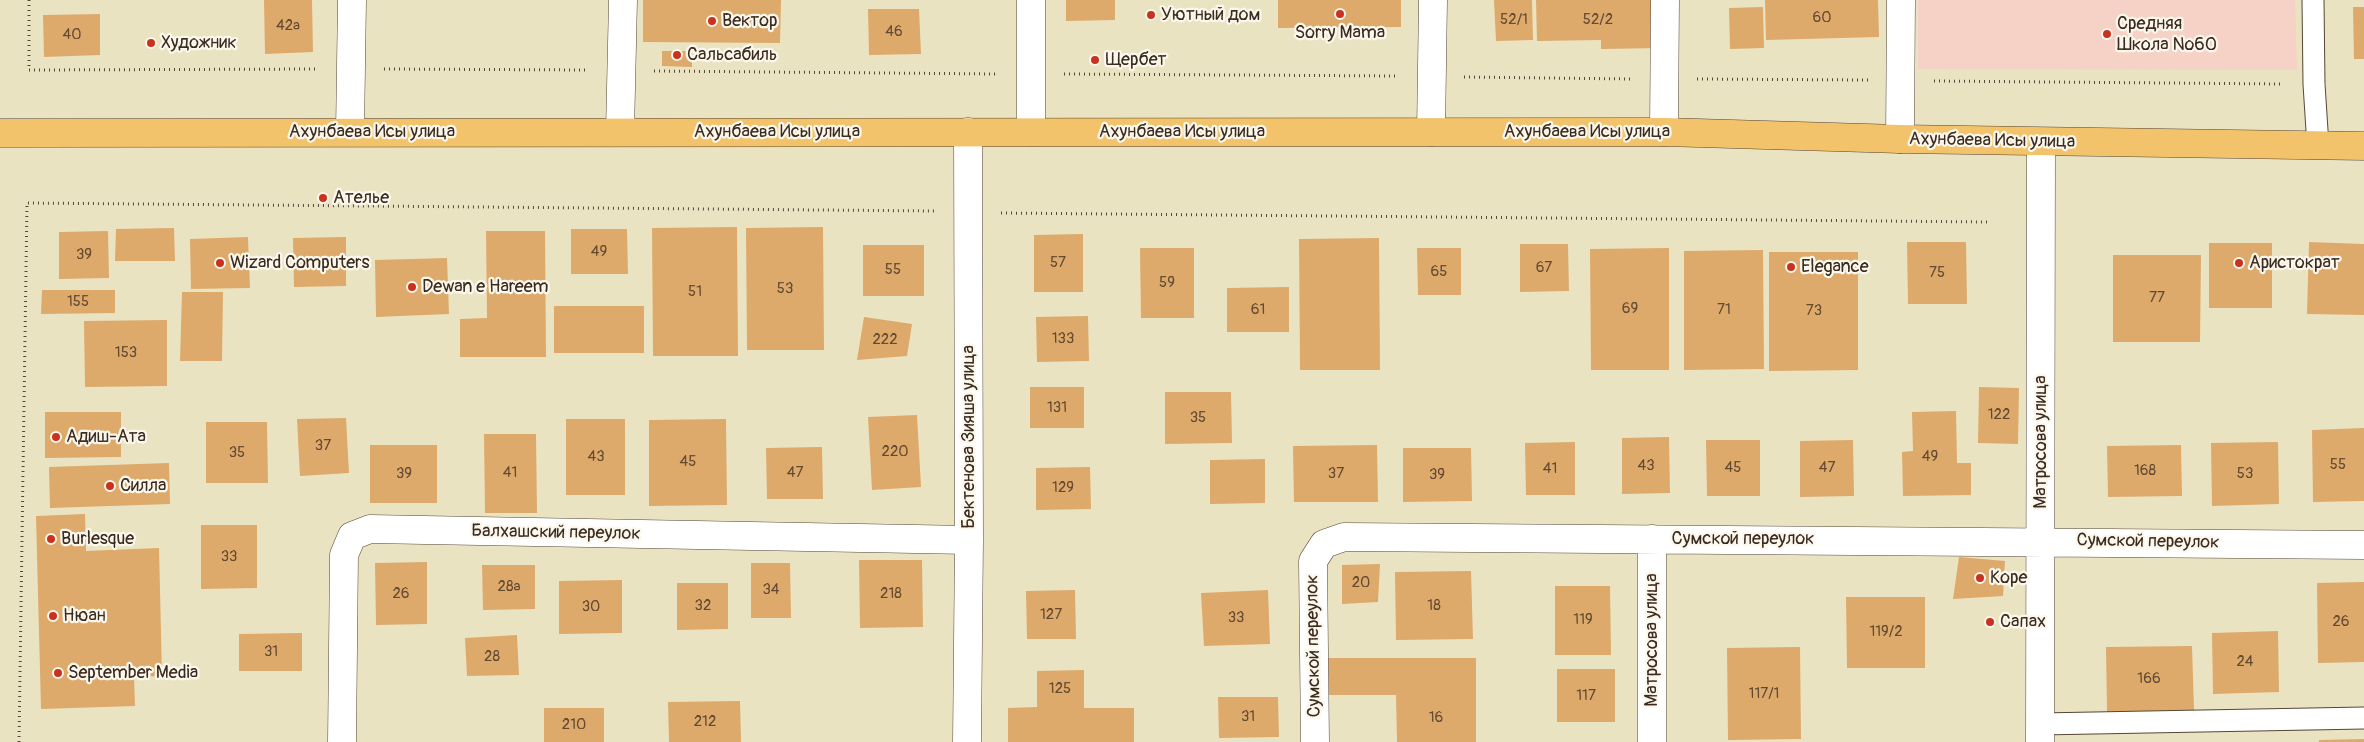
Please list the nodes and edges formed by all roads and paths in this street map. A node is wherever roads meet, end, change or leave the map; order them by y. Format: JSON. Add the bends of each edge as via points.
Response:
{"nodes":[{"id":1,"x":29,"y":0,"type":"edge"},
{"id":2,"x":352,"y":0,"type":"edge"},
{"id":3,"x":623,"y":0,"type":"edge"},
{"id":4,"x":1031,"y":0,"type":"edge"},
{"id":5,"x":1433,"y":0,"type":"edge"},
{"id":6,"x":1665,"y":0,"type":"edge"},
{"id":7,"x":1901,"y":0,"type":"edge"},
{"id":8,"x":2313,"y":0,"type":"edge"},
{"id":9,"x":352,"y":69,"type":"junction"},
{"id":10,"x":622,"y":71,"type":"junction"},
{"id":11,"x":1031,"y":74,"type":"junction"},
{"id":12,"x":1432,"y":77,"type":"junction"},
{"id":13,"x":1664,"y":79,"type":"junction"},
{"id":14,"x":1901,"y":80,"type":"junction"},
{"id":15,"x":2314,"y":84,"type":"junction"},
{"id":16,"x":350,"y":132,"type":"junction"},
{"id":17,"x":620,"y":132,"type":"junction"},
{"id":18,"x":968,"y":132,"type":"junction"},
{"id":19,"x":1031,"y":132,"type":"junction"},
{"id":20,"x":1431,"y":132,"type":"junction"},
{"id":21,"x":1664,"y":132,"type":"junction"},
{"id":22,"x":0,"y":133,"type":"edge"},
{"id":23,"x":1900,"y":139,"type":"junction"},
{"id":24,"x":2041,"y":142,"type":"junction"},
{"id":25,"x":2318,"y":146,"type":"junction"},
{"id":26,"x":2364,"y":146,"type":"edge"},
{"id":27,"x":968,"y":212,"type":"junction"},
{"id":28,"x":1988,"y":222,"type":"dead end"},
{"id":29,"x":1652,"y":539,"type":"junction"},
{"id":30,"x":969,"y":540,"type":"junction"},
{"id":31,"x":2041,"y":541,"type":"junction"},
{"id":32,"x":2364,"y":545,"type":"edge"},
{"id":33,"x":2364,"y":718,"type":"edge"},
{"id":34,"x":2040,"y":733,"type":"edge"},
{"id":35,"x":19,"y":742,"type":"edge"},
{"id":36,"x":342,"y":742,"type":"edge"},
{"id":37,"x":967,"y":742,"type":"edge"},
{"id":38,"x":1315,"y":742,"type":"edge"},
{"id":39,"x":1652,"y":742,"type":"edge"}],
"edges":[{"from":1,"to":9,"type":"path","via":[[29,70]]},
{"from":2,"to":9,"type":"street"},
{"from":3,"to":10,"type":"street"},
{"from":4,"to":11,"type":"street"},
{"from":5,"to":12,"type":"street"},
{"from":6,"to":13,"type":"street"},
{"from":7,"to":14,"type":"street"},
{"from":8,"to":15,"type":"lane"},
{"from":9,"to":10,"type":"path"},
{"from":9,"to":16,"type":"street"},
{"from":10,"to":11,"type":"path"},
{"from":10,"to":17,"type":"street"},
{"from":11,"to":12,"type":"path"},
{"from":11,"to":19,"type":"street"},
{"from":12,"to":13,"type":"path"},
{"from":12,"to":20,"type":"street"},
{"from":13,"to":14,"type":"path"},
{"from":13,"to":21,"type":"street"},
{"from":14,"to":15,"type":"path"},
{"from":14,"to":23,"type":"street"},
{"from":15,"to":25,"type":"lane"},
{"from":16,"to":17,"type":"main road","name":"Ахунбаева Исы улица"},
{"from":16,"to":22,"type":"main road","name":"Ахунбаева Исы улица"},
{"from":17,"to":18,"type":"main road","name":"Ахунбаева Исы улица"},
{"from":18,"to":19,"type":"main road","name":"Ахунбаева Исы улица"},
{"from":18,"to":27,"type":"street","name":"Бектенова Зияша улица"},
{"from":19,"to":20,"type":"main road","name":"Ахунбаева Исы улица"},
{"from":20,"to":21,"type":"main road","name":"Ахунбаева Исы улица"},
{"from":21,"to":23,"type":"main road","name":"Ахунбаева Исы улица"},
{"from":23,"to":24,"type":"main road","name":"Ахунбаева Исы улица"},
{"from":24,"to":25,"type":"main road","name":"Ахунбаева Исы улица"},
{"from":24,"to":31,"type":"street","name":"Матросова улица"},
{"from":25,"to":26,"type":"main road","name":"Ахунбаева Исы улица"},
{"from":27,"to":28,"type":"path"},
{"from":27,"to":30,"type":"street","name":"Бектенова Зияша улица"},
{"from":27,"to":35,"type":"path","via":[[27,203]]},
{"from":29,"to":31,"type":"street","name":"Сумской переулок"},
{"from":29,"to":38,"type":"street","name":"Сумской переулок","via":[[1344,537],[1324,544],[1313,561]]},
{"from":29,"to":39,"type":"street","name":"Матросова улица"},
{"from":30,"to":36,"type":"street","name":"Балхашский переулок","via":[[370,529],[352,536],[344,555]]},
{"from":30,"to":37,"type":"street","name":"Бектенова Зияша улица"},
{"from":31,"to":32,"type":"street","name":"Сумской переулок"},
{"from":31,"to":34,"type":"street","name":"Матросова улица"},
{"from":33,"to":34,"type":"lane"}]}
